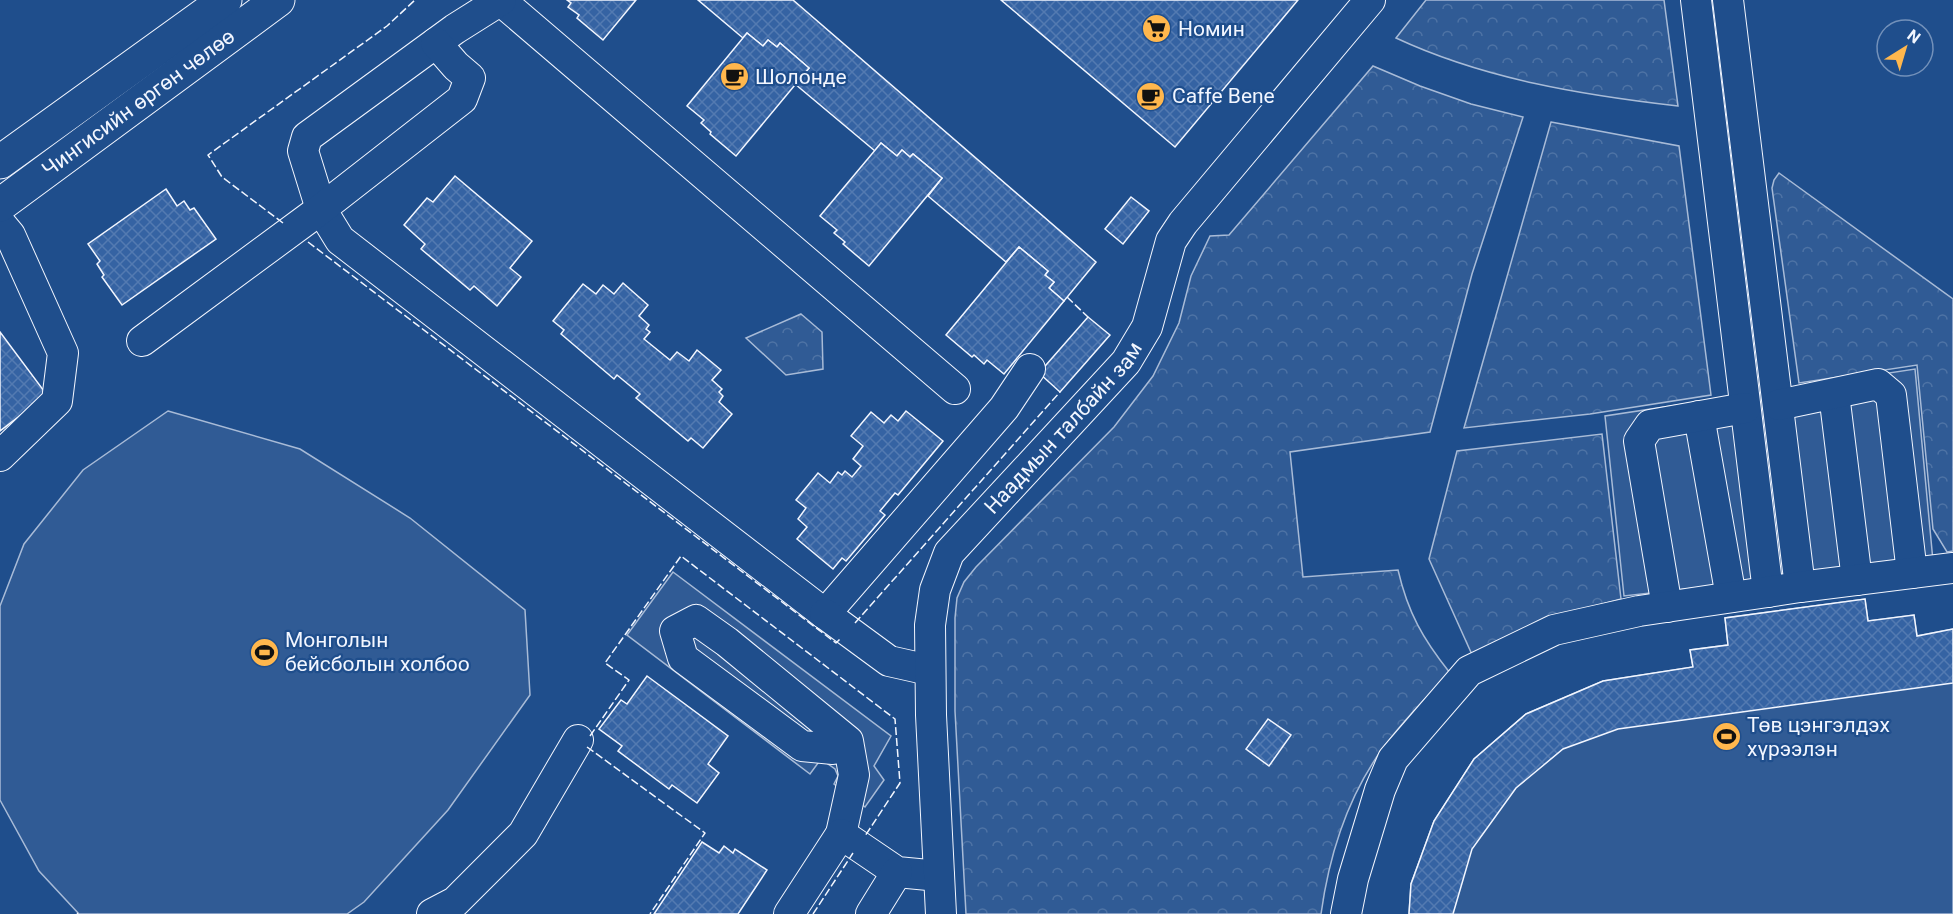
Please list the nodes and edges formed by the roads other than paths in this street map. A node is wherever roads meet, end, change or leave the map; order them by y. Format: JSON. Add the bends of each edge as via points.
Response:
{"nodes":[{"id":1,"x":225,"y":0,"type":"edge"},
{"id":2,"x":278,"y":0,"type":"edge"},
{"id":3,"x":501,"y":0,"type":"edge"},
{"id":4,"x":1370,"y":0,"type":"edge"},
{"id":5,"x":1696,"y":0,"type":"edge"},
{"id":6,"x":1728,"y":0,"type":"edge"},
{"id":7,"x":436,"y":43,"type":"junction"},
{"id":8,"x":0,"y":162,"type":"edge"},
{"id":9,"x":0,"y":205,"type":"edge"},
{"id":10,"x":321,"y":208,"type":"junction"},
{"id":11,"x":0,"y":223,"type":"edge"},
{"id":12,"x":142,"y":341,"type":"dead end"},
{"id":13,"x":1030,"y":369,"type":"dead end"},
{"id":14,"x":955,"y":389,"type":"dead end"},
{"id":15,"x":1834,"y":394,"type":"junction"},
{"id":16,"x":1778,"y":405,"type":"junction"},
{"id":17,"x":1745,"y":408,"type":"junction"},
{"id":18,"x":1699,"y":416,"type":"junction"},
{"id":19,"x":0,"y":456,"type":"edge"},
{"id":20,"x":1953,"y":568,"type":"edge"},
{"id":21,"x":1912,"y":573,"type":"junction"},
{"id":22,"x":1857,"y":580,"type":"junction"},
{"id":23,"x":1800,"y":587,"type":"junction"},
{"id":24,"x":1768,"y":592,"type":"junction"},
{"id":25,"x":1731,"y":597,"type":"junction"},
{"id":26,"x":1667,"y":607,"type":"junction"},
{"id":27,"x":825,"y":614,"type":"junction"},
{"id":28,"x":929,"y":670,"type":"junction"},
{"id":29,"x":578,"y":740,"type":"dead end"},
{"id":30,"x":848,"y":741,"type":"junction"},
{"id":31,"x":841,"y":834,"type":"junction"},
{"id":32,"x":897,"y":872,"type":"junction"},
{"id":33,"x":939,"y":876,"type":"junction"},
{"id":34,"x":432,"y":914,"type":"edge"},
{"id":35,"x":789,"y":914,"type":"edge"},
{"id":36,"x":871,"y":914,"type":"edge"},
{"id":37,"x":941,"y":914,"type":"edge"},
{"id":38,"x":1346,"y":914,"type":"edge"}],
"edges":[{"from":1,"to":8,"type":"highway","name":"Чингисийн өргөн чөлөө"},
{"from":2,"to":9,"type":"highway","name":"Чингисийн өргөн чөлөө"},
{"from":3,"to":7,"type":"street"},
{"from":3,"to":14,"type":"street"},
{"from":4,"to":28,"type":"street","name":"Наадмын талбайн зам","via":[[1183,223],[1171,241],[1147,327],[1126,362],[949,553],[935,590]]},
{"from":5,"to":17,"type":"street"},
{"from":6,"to":16,"type":"street"},
{"from":7,"to":10,"type":"street","via":[[307,137],[303,151]]},
{"from":7,"to":10,"type":"street","via":[[470,78],[462,99]]},
{"from":10,"to":12,"type":"street"},
{"from":10,"to":27,"type":"street","via":[[340,240]]},
{"from":11,"to":19,"type":"street","via":[[10,235],[63,353],[57,401]]},
{"from":13,"to":27,"type":"street","via":[[1004,408]]},
{"from":15,"to":16,"type":"street"},
{"from":15,"to":21,"type":"street","via":[[1878,384],[1891,395]]},
{"from":15,"to":22,"type":"street"},
{"from":16,"to":23,"type":"street"},
{"from":17,"to":18,"type":"street"},
{"from":17,"to":24,"type":"street"},
{"from":18,"to":25,"type":"street"},
{"from":18,"to":26,"type":"street","via":[[1650,424],[1639,441]]},
{"from":20,"to":21,"type":"street"},
{"from":21,"to":22,"type":"street"},
{"from":22,"to":23,"type":"street"},
{"from":23,"to":24,"type":"street"},
{"from":24,"to":25,"type":"street"},
{"from":25,"to":26,"type":"street"},
{"from":26,"to":38,"type":"street","via":[[1554,630],[1469,671],[1393,759],[1353,879]]},
{"from":27,"to":28,"type":"street","via":[[889,661]]},
{"from":28,"to":33,"type":"street","name":"Наадмын талбайн зам"},
{"from":29,"to":34,"type":"street","via":[[523,834],[455,903]]},
{"from":30,"to":30,"type":"street","via":[[696,620],[675,632],[683,658],[802,746],[833,749]]},
{"from":30,"to":31,"type":"street","via":[[854,775]]},
{"from":31,"to":32,"type":"street"},
{"from":31,"to":35,"type":"street"},
{"from":32,"to":33,"type":"street"},
{"from":32,"to":36,"type":"street"},
{"from":33,"to":37,"type":"street","name":"Наадмын талбайн зам"}]}
